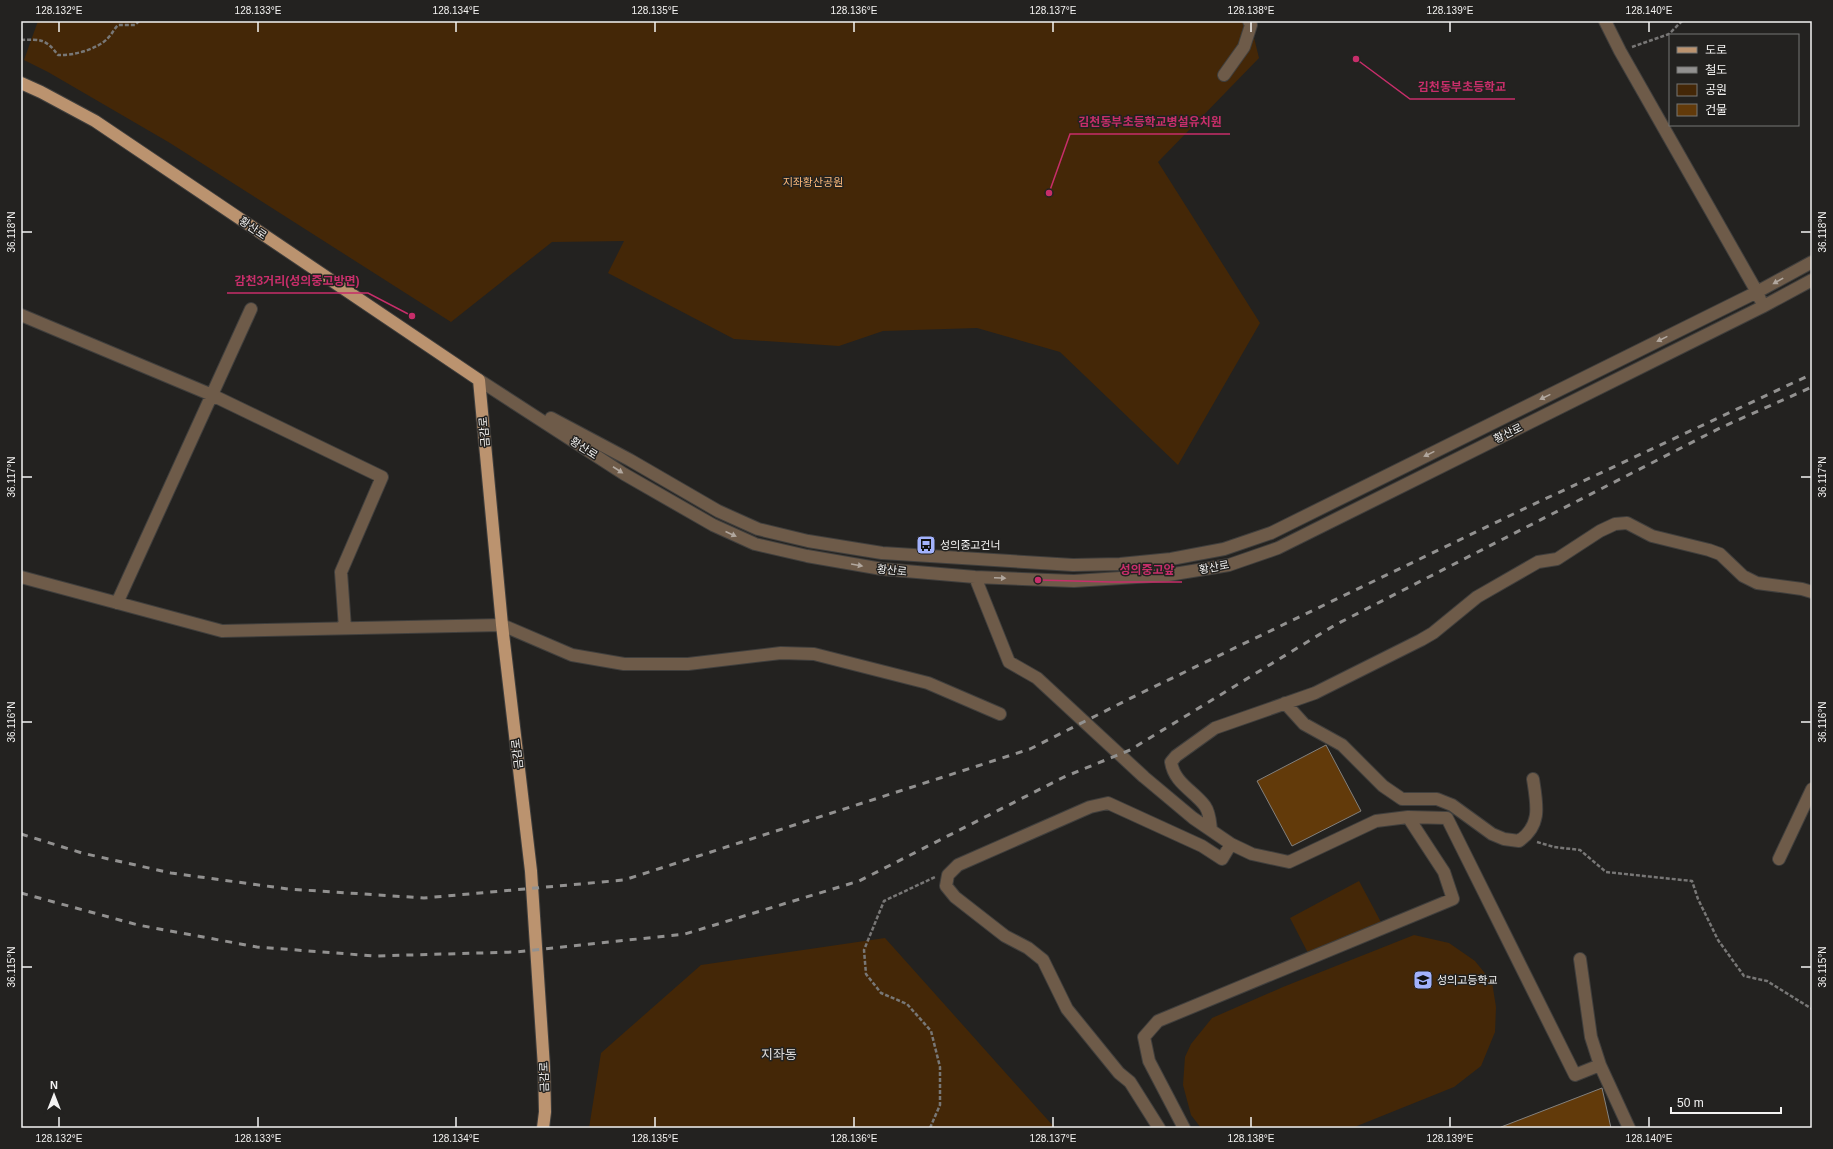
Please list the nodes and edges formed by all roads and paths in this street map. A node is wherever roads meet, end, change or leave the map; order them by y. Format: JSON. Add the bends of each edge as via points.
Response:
{"nodes":[{"id":1,"x":139,"y":21,"type":"edge"},
{"id":2,"x":1249,"y":21,"type":"edge"},
{"id":3,"x":1605,"y":21,"type":"edge"},
{"id":4,"x":1682,"y":21,"type":"edge"},
{"id":5,"x":21,"y":40,"type":"edge"},
{"id":6,"x":1620,"y":52,"type":"junction"},
{"id":7,"x":1224,"y":74,"type":"dead end"},
{"id":8,"x":21,"y":83,"type":"edge"},
{"id":9,"x":1812,"y":262,"type":"edge"},
{"id":10,"x":1812,"y":280,"type":"edge"},
{"id":11,"x":1758,"y":292,"type":"junction"},
{"id":12,"x":1762,"y":308,"type":"junction"},
{"id":13,"x":251,"y":309,"type":"dead end"},
{"id":14,"x":21,"y":315,"type":"edge"},
{"id":15,"x":479,"y":380,"type":"junction"},
{"id":16,"x":212,"y":395,"type":"junction"},
{"id":17,"x":21,"y":577,"type":"edge"},
{"id":18,"x":975,"y":577,"type":"junction"},
{"id":19,"x":1812,"y":592,"type":"edge"},
{"id":20,"x":117,"y":603,"type":"junction"},
{"id":21,"x":502,"y":625,"type":"junction"},
{"id":22,"x":345,"y":628,"type":"junction"},
{"id":23,"x":1285,"y":703,"type":"junction"},
{"id":24,"x":1000,"y":714,"type":"dead end"},
{"id":25,"x":1532,"y":780,"type":"dead end"},
{"id":26,"x":1812,"y":789,"type":"edge"},
{"id":27,"x":1408,"y":817,"type":"junction"},
{"id":28,"x":1210,"y":830,"type":"junction"},
{"id":29,"x":1519,"y":841,"type":"junction"},
{"id":30,"x":1231,"y":844,"type":"junction"},
{"id":31,"x":1779,"y":859,"type":"dead end"},
{"id":32,"x":947,"y":877,"type":"junction"},
{"id":33,"x":1580,"y":959,"type":"dead end"},
{"id":34,"x":1812,"y":1009,"type":"edge"},
{"id":35,"x":1600,"y":1065,"type":"junction"},
{"id":36,"x":543,"y":1128,"type":"edge"},
{"id":37,"x":930,"y":1128,"type":"edge"},
{"id":38,"x":1159,"y":1128,"type":"edge"},
{"id":39,"x":1184,"y":1128,"type":"edge"},
{"id":40,"x":1629,"y":1128,"type":"edge"}],
"edges":[{"from":1,"to":5,"type":"path","via":[[135,25],[118,25],[108,38],[89,49],[69,56],[58,55],[49,43]]},
{"from":2,"to":7,"type":"street","via":[[1251,25],[1244,47]]},
{"from":3,"to":6,"type":"street"},
{"from":4,"to":6,"type":"path","via":[[1669,34]]},
{"from":6,"to":11,"type":"street"},
{"from":8,"to":15,"type":"main road","name":"황산로","via":[[95,121]]},
{"from":9,"to":11,"type":"street","name":"황산로","one_way":true},
{"from":10,"to":12,"type":"street","name":"황산로"},
{"from":11,"to":12,"type":"street"},
{"from":11,"to":15,"type":"street","name":"황산로","one_way":true,"via":[[1271,533],[1224,550],[1120,564],[1073,565],[882,553],[808,541],[758,529],[718,511],[630,460]]},
{"from":18,"to":12,"type":"street","name":"황산로","one_way":true,"via":[[1074,581],[1168,575],[1229,565],[1278,548]]},
{"from":13,"to":16,"type":"street"},
{"from":14,"to":16,"type":"street"},
{"from":15,"to":18,"type":"street","name":"황산로","one_way":true,"via":[[636,481],[713,526],[755,544],[882,569]]},
{"from":15,"to":21,"type":"main road","name":"금감로"},
{"from":16,"to":20,"type":"street"},
{"from":16,"to":22,"type":"street","via":[[382,477],[341,572]]},
{"from":17,"to":20,"type":"street"},
{"from":18,"to":28,"type":"street","via":[[1009,662],[1037,678],[1144,777]]},
{"from":19,"to":23,"type":"street","via":[[1757,582],[1743,576],[1720,554],[1652,536],[1627,524],[1615,524],[1557,558],[1538,562],[1477,597],[1433,634],[1342,681]]},
{"from":20,"to":22,"type":"street","via":[[222,630]]},
{"from":21,"to":22,"type":"street"},
{"from":21,"to":24,"type":"street","via":[[572,655],[624,664],[688,664],[781,653],[814,654],[928,683]]},
{"from":21,"to":36,"type":"main road","name":"금감로","via":[[531,871],[544,1067]]},
{"from":23,"to":28,"type":"street","via":[[1215,728],[1171,762],[1172,770],[1178,778],[1206,806],[1210,816]]},
{"from":23,"to":29,"type":"street","via":[[1304,724],[1342,745],[1383,786],[1402,799],[1437,799],[1452,805],[1492,834]]},
{"from":25,"to":29,"type":"street","via":[[1537,804],[1533,827]]},
{"from":26,"to":31,"type":"street"},
{"from":27,"to":30,"type":"street","via":[[1376,821],[1289,862],[1252,854]]},
{"from":27,"to":35,"type":"street","via":[[1447,818],[1575,1075]]},
{"from":27,"to":39,"type":"street","via":[[1444,872],[1453,898],[1158,1021],[1144,1037],[1149,1061]]},
{"from":28,"to":30,"type":"street"},
{"from":29,"to":34,"type":"path","via":[[1531,840],[1554,847],[1580,850],[1606,872],[1692,881],[1718,940],[1744,976],[1767,981]]},
{"from":30,"to":32,"type":"street","via":[[1222,859],[1202,846],[1108,803],[1090,807],[958,865]]},
{"from":32,"to":37,"type":"path","via":[[933,877],[884,901],[864,950],[866,974],[875,987],[881,993],[907,1004],[931,1030],[940,1067],[940,1105]]},
{"from":32,"to":38,"type":"street","via":[[946,886],[955,897],[1005,936],[1028,948],[1043,960],[1068,1010],[1118,1073],[1130,1082]]},
{"from":33,"to":35,"type":"street","via":[[1591,1037]]},
{"from":35,"to":40,"type":"street"}]}
